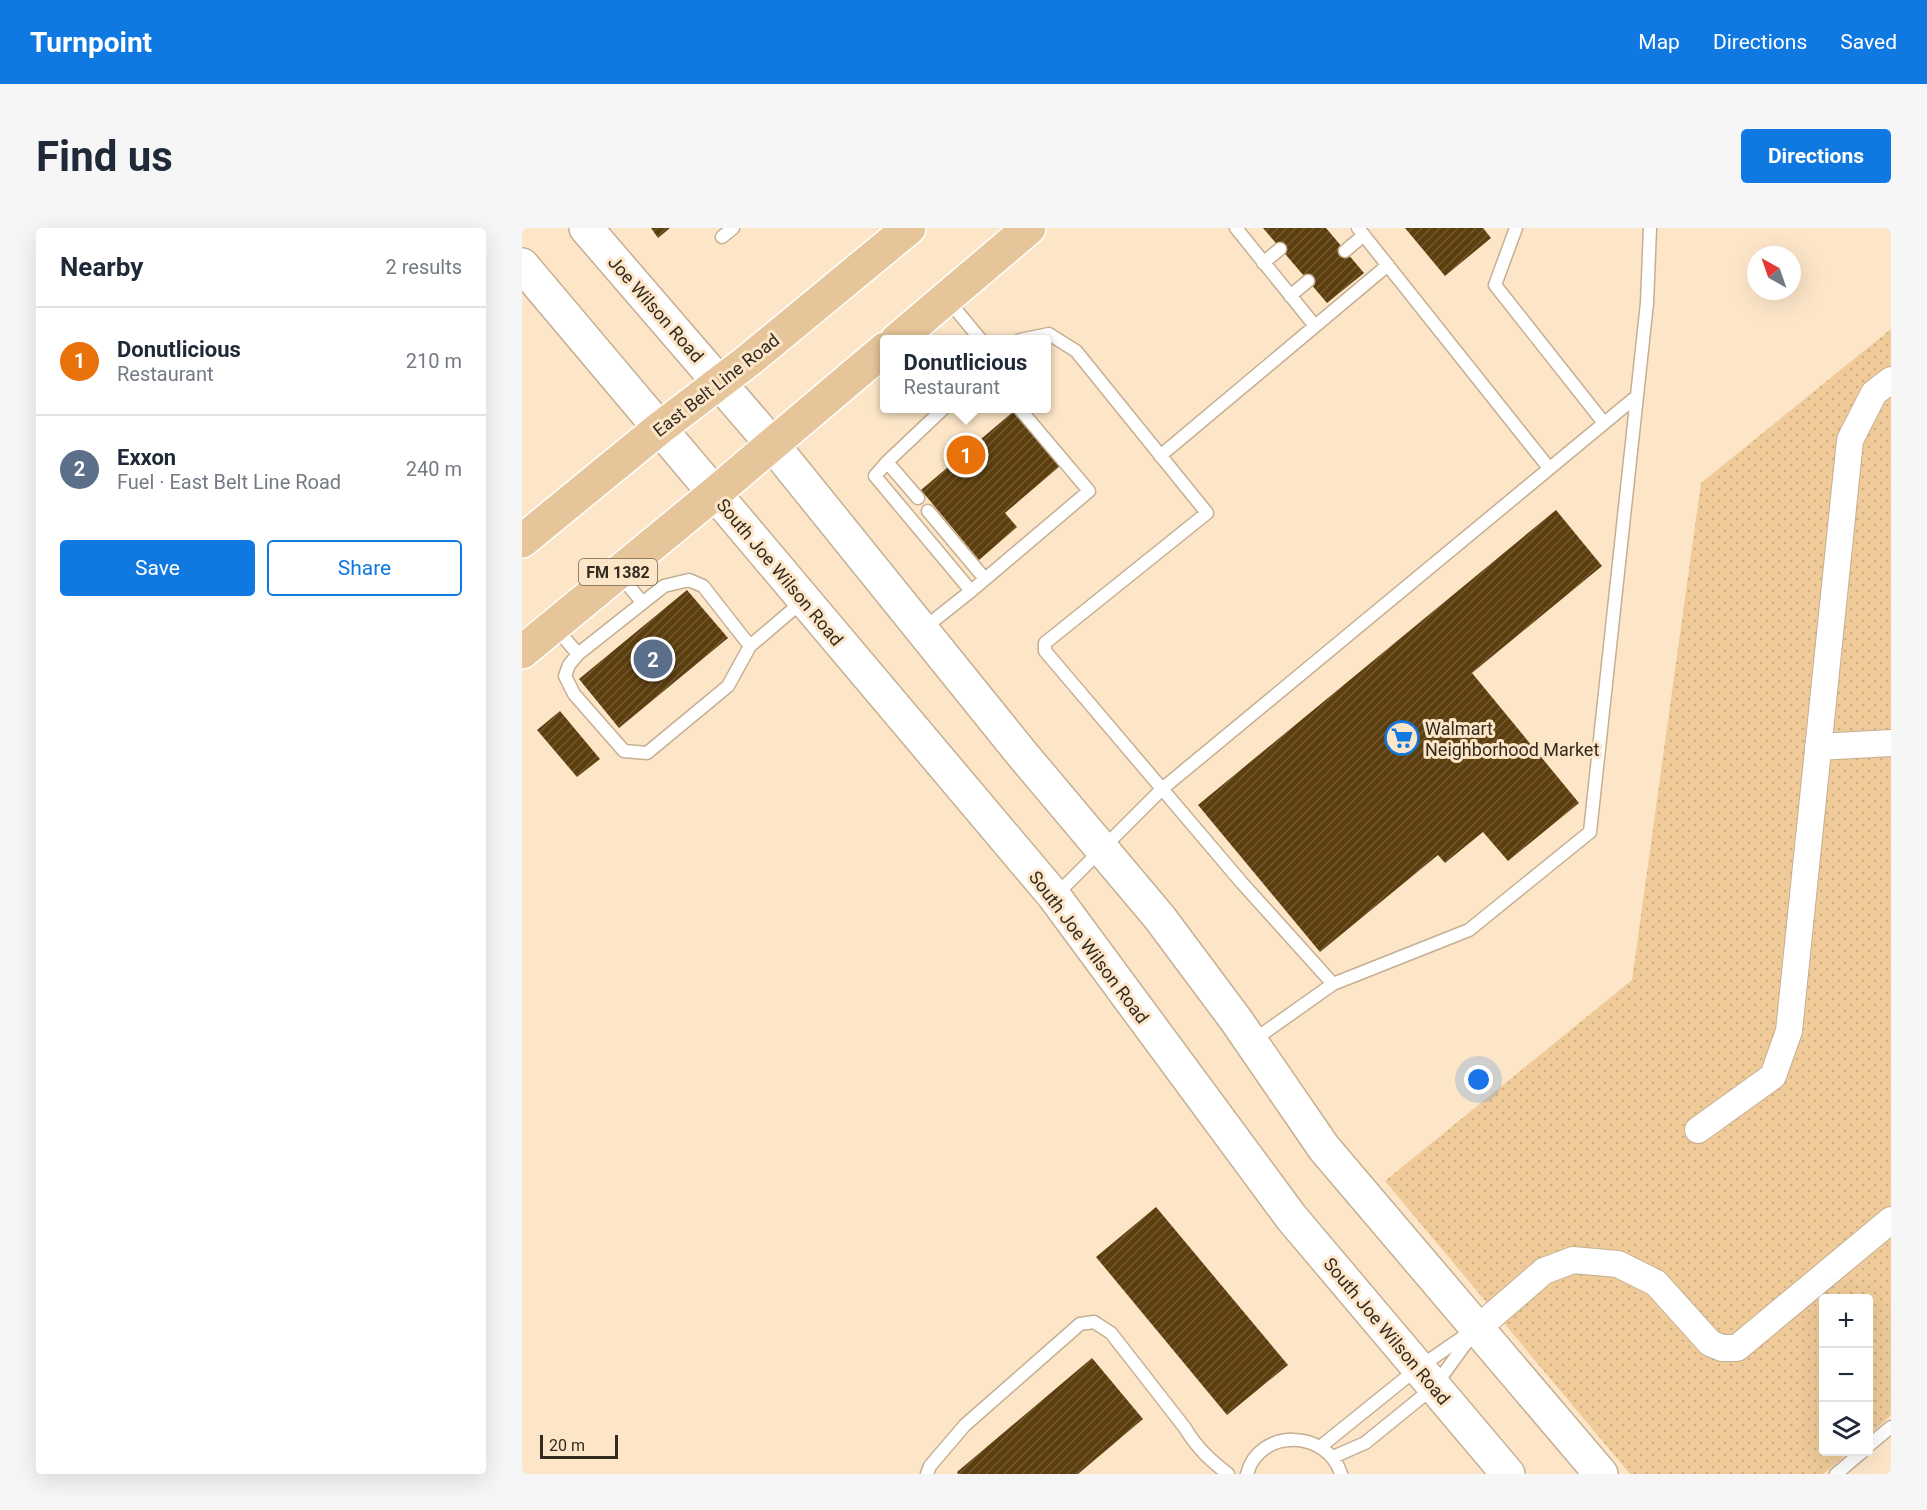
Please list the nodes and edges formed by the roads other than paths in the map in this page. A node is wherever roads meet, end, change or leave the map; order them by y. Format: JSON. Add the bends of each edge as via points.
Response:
{"nodes":[{"id":1,"x":586,"y":228,"type":"edge"},
{"id":2,"x":733,"y":228,"type":"edge"},
{"id":3,"x":909,"y":228,"type":"edge"},
{"id":4,"x":1029,"y":228,"type":"edge"},
{"id":5,"x":1237,"y":228,"type":"edge"},
{"id":6,"x":1516,"y":228,"type":"edge"},
{"id":7,"x":1650,"y":228,"type":"edge"},
{"id":8,"x":1361,"y":231,"type":"edge"},
{"id":9,"x":722,"y":237,"type":"dead end"},
{"id":10,"x":1281,"y":249,"type":"dead end"},
{"id":11,"x":1345,"y":251,"type":"dead end"},
{"id":12,"x":1263,"y":263,"type":"junction"},
{"id":13,"x":522,"y":265,"type":"edge"},
{"id":14,"x":1388,"y":265,"type":"junction"},
{"id":15,"x":1308,"y":281,"type":"dead end"},
{"id":16,"x":1290,"y":296,"type":"junction"},
{"id":17,"x":946,"y":298,"type":"junction"},
{"id":18,"x":1315,"y":326,"type":"junction"},
{"id":19,"x":902,"y":335,"type":"edge"},
{"id":20,"x":978,"y":335,"type":"edge"},
{"id":21,"x":1051,"y":335,"type":"edge"},
{"id":22,"x":880,"y":353,"type":"edge"},
{"id":23,"x":1891,"y":380,"type":"edge"},
{"id":24,"x":719,"y":383,"type":"junction"},
{"id":25,"x":1636,"y":396,"type":"junction"},
{"id":26,"x":939,"y":413,"type":"edge"},
{"id":27,"x":1023,"y":413,"type":"edge"},
{"id":28,"x":1604,"y":423,"type":"junction"},
{"id":29,"x":660,"y":428,"type":"junction"},
{"id":30,"x":772,"y":444,"type":"junction"},
{"id":31,"x":1160,"y":456,"type":"junction"},
{"id":32,"x":887,"y":462,"type":"junction"},
{"id":33,"x":1550,"y":468,"type":"junction"},
{"id":34,"x":715,"y":493,"type":"junction"},
{"id":35,"x":918,"y":498,"type":"dead end"},
{"id":36,"x":928,"y":511,"type":"dead end"},
{"id":37,"x":522,"y":541,"type":"edge"},
{"id":38,"x":618,"y":573,"type":"junction"},
{"id":39,"x":985,"y":579,"type":"junction"},
{"id":40,"x":971,"y":591,"type":"junction"},
{"id":41,"x":804,"y":600,"type":"junction"},
{"id":42,"x":642,"y":602,"type":"junction"},
{"id":43,"x":553,"y":626,"type":"junction"},
{"id":44,"x":922,"y":630,"type":"junction"},
{"id":45,"x":750,"y":646,"type":"junction"},
{"id":46,"x":522,"y":652,"type":"edge"},
{"id":47,"x":578,"y":654,"type":"junction"},
{"id":48,"x":1891,"y":743,"type":"edge"},
{"id":49,"x":1818,"y":747,"type":"junction"},
{"id":50,"x":1162,"y":789,"type":"junction"},
{"id":51,"x":1102,"y":848,"type":"junction"},
{"id":52,"x":1054,"y":896,"type":"junction"},
{"id":53,"x":1333,"y":984,"type":"junction"},
{"id":54,"x":1251,"y":1042,"type":"junction"},
{"id":55,"x":1698,"y":1130,"type":"dead end"},
{"id":56,"x":1891,"y":1220,"type":"edge"},
{"id":57,"x":1478,"y":1328,"type":"junction"},
{"id":58,"x":1426,"y":1378,"type":"junction"},
{"id":59,"x":1891,"y":1427,"type":"edge"},
{"id":60,"x":1873,"y":1443,"type":"edge"},
{"id":61,"x":1320,"y":1447,"type":"junction"},
{"id":62,"x":1857,"y":1456,"type":"edge"},
{"id":63,"x":1333,"y":1457,"type":"junction"},
{"id":64,"x":927,"y":1474,"type":"edge"},
{"id":65,"x":1228,"y":1474,"type":"edge"},
{"id":66,"x":1246,"y":1474,"type":"edge"},
{"id":67,"x":1341,"y":1474,"type":"edge"},
{"id":68,"x":1508,"y":1474,"type":"edge"},
{"id":69,"x":1601,"y":1474,"type":"edge"},
{"id":70,"x":1836,"y":1474,"type":"edge"}],
"edges":[{"from":1,"to":24,"type":"main road","name":"Joe Wilson Road"},
{"from":2,"to":9,"type":"lane"},
{"from":3,"to":24,"type":"main road","name":"East Belt Line Road"},
{"from":4,"to":17,"type":"main road"},
{"from":5,"to":12,"type":"lane"},
{"from":6,"to":28,"type":"lane","via":[[1495,285]]},
{"from":7,"to":25,"type":"lane","via":[[1647,303]]},
{"from":8,"to":11,"type":"lane"},
{"from":8,"to":14,"type":"lane"},
{"from":10,"to":12,"type":"lane"},
{"from":12,"to":16,"type":"lane"},
{"from":13,"to":29,"type":"main road"},
{"from":14,"to":18,"type":"lane"},
{"from":14,"to":33,"type":"lane"},
{"from":15,"to":16,"type":"lane"},
{"from":16,"to":18,"type":"lane"},
{"from":17,"to":19,"type":"main road"},
{"from":17,"to":20,"type":"lane"},
{"from":18,"to":31,"type":"lane"},
{"from":21,"to":31,"type":"lane","via":[[1076,351]]},
{"from":22,"to":30,"type":"main road","number":"FM 1382"},
{"from":23,"to":49,"type":"street","via":[[1874,393],[1850,440]]},
{"from":24,"to":29,"type":"main road","name":"East Belt Line Road"},
{"from":24,"to":30,"type":"main road","name":"Joe Wilson Road"},
{"from":25,"to":28,"type":"lane"},
{"from":25,"to":53,"type":"lane","via":[[1590,832],[1469,930]]},
{"from":26,"to":32,"type":"lane"},
{"from":27,"to":39,"type":"lane","via":[[1089,491]]},
{"from":28,"to":33,"type":"lane"},
{"from":29,"to":34,"type":"main road","name":"South Joe Wilson Road"},
{"from":29,"to":37,"type":"main road","name":"East Belt Line Road"},
{"from":30,"to":34,"type":"main road","number":"FM 1382"},
{"from":30,"to":44,"type":"main road"},
{"from":31,"to":50,"type":"lane","via":[[1207,513],[1045,643],[1045,651]]},
{"from":32,"to":35,"type":"lane"},
{"from":32,"to":40,"type":"lane","via":[[875,476]]},
{"from":33,"to":50,"type":"lane"},
{"from":34,"to":38,"type":"main road","number":"FM 1382"},
{"from":34,"to":41,"type":"main road","name":"South Joe Wilson Road"},
{"from":36,"to":39,"type":"lane"},
{"from":38,"to":42,"type":"lane"},
{"from":38,"to":43,"type":"main road","number":"FM 1382"},
{"from":39,"to":40,"type":"lane"},
{"from":40,"to":44,"type":"lane"},
{"from":41,"to":45,"type":"lane"},
{"from":41,"to":52,"type":"main road","name":"South Joe Wilson Road"},
{"from":42,"to":45,"type":"lane","via":[[664,586],[689,580],[703,586]]},
{"from":42,"to":47,"type":"lane"},
{"from":43,"to":46,"type":"main road","number":"FM 1382"},
{"from":43,"to":47,"type":"lane"},
{"from":44,"to":51,"type":"main road"},
{"from":45,"to":47,"type":"lane","via":[[728,686],[648,753],[624,751],[574,694],[565,676]]},
{"from":48,"to":49,"type":"street"},
{"from":49,"to":55,"type":"street","via":[[1790,1031],[1773,1076]]},
{"from":50,"to":51,"type":"lane"},
{"from":50,"to":53,"type":"lane"},
{"from":51,"to":52,"type":"lane"},
{"from":51,"to":54,"type":"main road","via":[[1160,918]]},
{"from":52,"to":58,"type":"main road","name":"South Joe Wilson Road","via":[[1291,1217]]},
{"from":53,"to":54,"type":"lane"},
{"from":54,"to":57,"type":"main road","via":[[1324,1148]]},
{"from":56,"to":57,"type":"street","via":[[1737,1348],[1710,1343],[1656,1284],[1618,1264],[1573,1260],[1544,1271]]},
{"from":57,"to":58,"type":"lane"},
{"from":57,"to":58,"type":"lane"},
{"from":57,"to":69,"type":"main road"},
{"from":58,"to":61,"type":"lane"},
{"from":58,"to":63,"type":"lane","via":[[1365,1443]]},
{"from":58,"to":68,"type":"main road","name":"South Joe Wilson Road"},
{"from":59,"to":60,"type":"lane"},
{"from":61,"to":63,"type":"lane"},
{"from":61,"to":66,"type":"lane","via":[[1297,1438],[1278,1441],[1261,1450]]},
{"from":62,"to":70,"type":"lane"},
{"from":63,"to":67,"type":"lane"},
{"from":64,"to":65,"type":"lane","via":[[965,1425],[1080,1324],[1094,1322],[1111,1334],[1194,1444]]}]}
